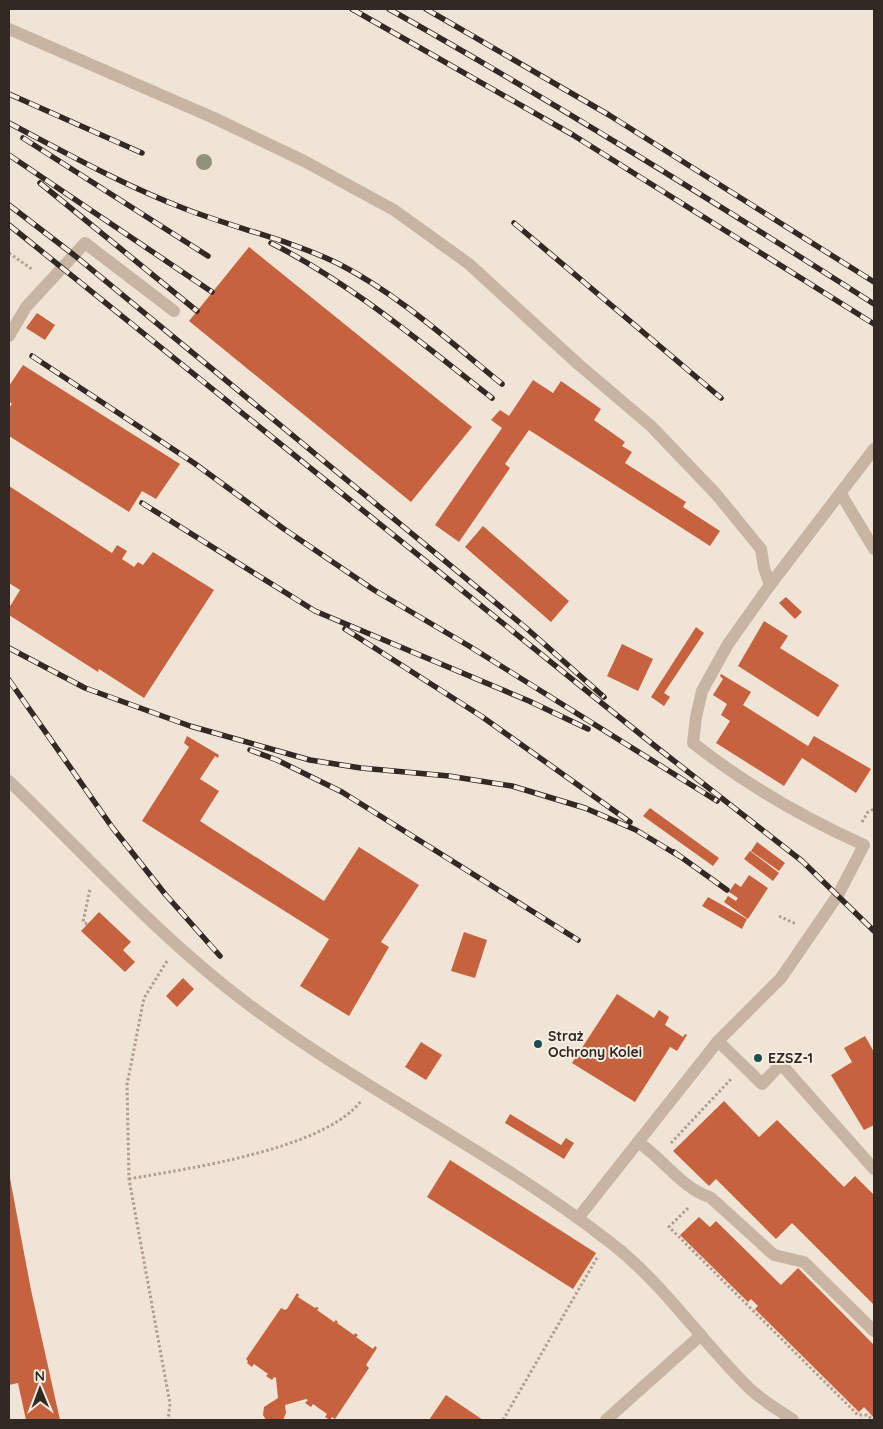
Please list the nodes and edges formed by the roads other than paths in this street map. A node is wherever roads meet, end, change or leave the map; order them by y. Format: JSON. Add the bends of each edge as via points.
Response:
{"nodes":[{"id":1,"x":9,"y":29,"type":"edge"},
{"id":2,"x":174,"y":311,"type":"dead end"},
{"id":3,"x":9,"y":336,"type":"edge"},
{"id":4,"x":874,"y":450,"type":"edge"},
{"id":5,"x":841,"y":494,"type":"junction"},
{"id":6,"x":874,"y":549,"type":"edge"},
{"id":7,"x":770,"y":585,"type":"junction"},
{"id":8,"x":9,"y":781,"type":"edge"},
{"id":9,"x":718,"y":1041,"type":"junction"},
{"id":10,"x":638,"y":1142,"type":"junction"},
{"id":11,"x":874,"y":1169,"type":"edge"},
{"id":12,"x":578,"y":1218,"type":"junction"},
{"id":13,"x":874,"y":1331,"type":"edge"},
{"id":14,"x":701,"y":1335,"type":"junction"},
{"id":15,"x":606,"y":1420,"type":"edge"},
{"id":16,"x":793,"y":1420,"type":"edge"}],
"edges":[{"from":1,"to":7,"type":"street","via":[[304,161],[394,210],[469,264],[651,426],[716,494],[761,549]]},
{"from":2,"to":3,"type":"street","via":[[85,243],[26,307]]},
{"from":4,"to":5,"type":"street"},
{"from":5,"to":6,"type":"street"},
{"from":5,"to":7,"type":"street"},
{"from":7,"to":9,"type":"street","via":[[728,644],[702,691],[693,743],[725,768],[823,826],[864,845],[838,895],[781,978]]},
{"from":8,"to":12,"type":"street","via":[[180,948],[247,1004],[307,1046],[449,1132]]},
{"from":9,"to":10,"type":"street"},
{"from":9,"to":11,"type":"street","via":[[762,1084],[780,1064]]},
{"from":10,"to":12,"type":"street"},
{"from":10,"to":13,"type":"street","via":[[699,1194],[710,1197],[774,1255],[804,1262]]},
{"from":12,"to":14,"type":"street","via":[[661,1288]]},
{"from":14,"to":15,"type":"street"},
{"from":14,"to":16,"type":"street","via":[[750,1389]]}]}
